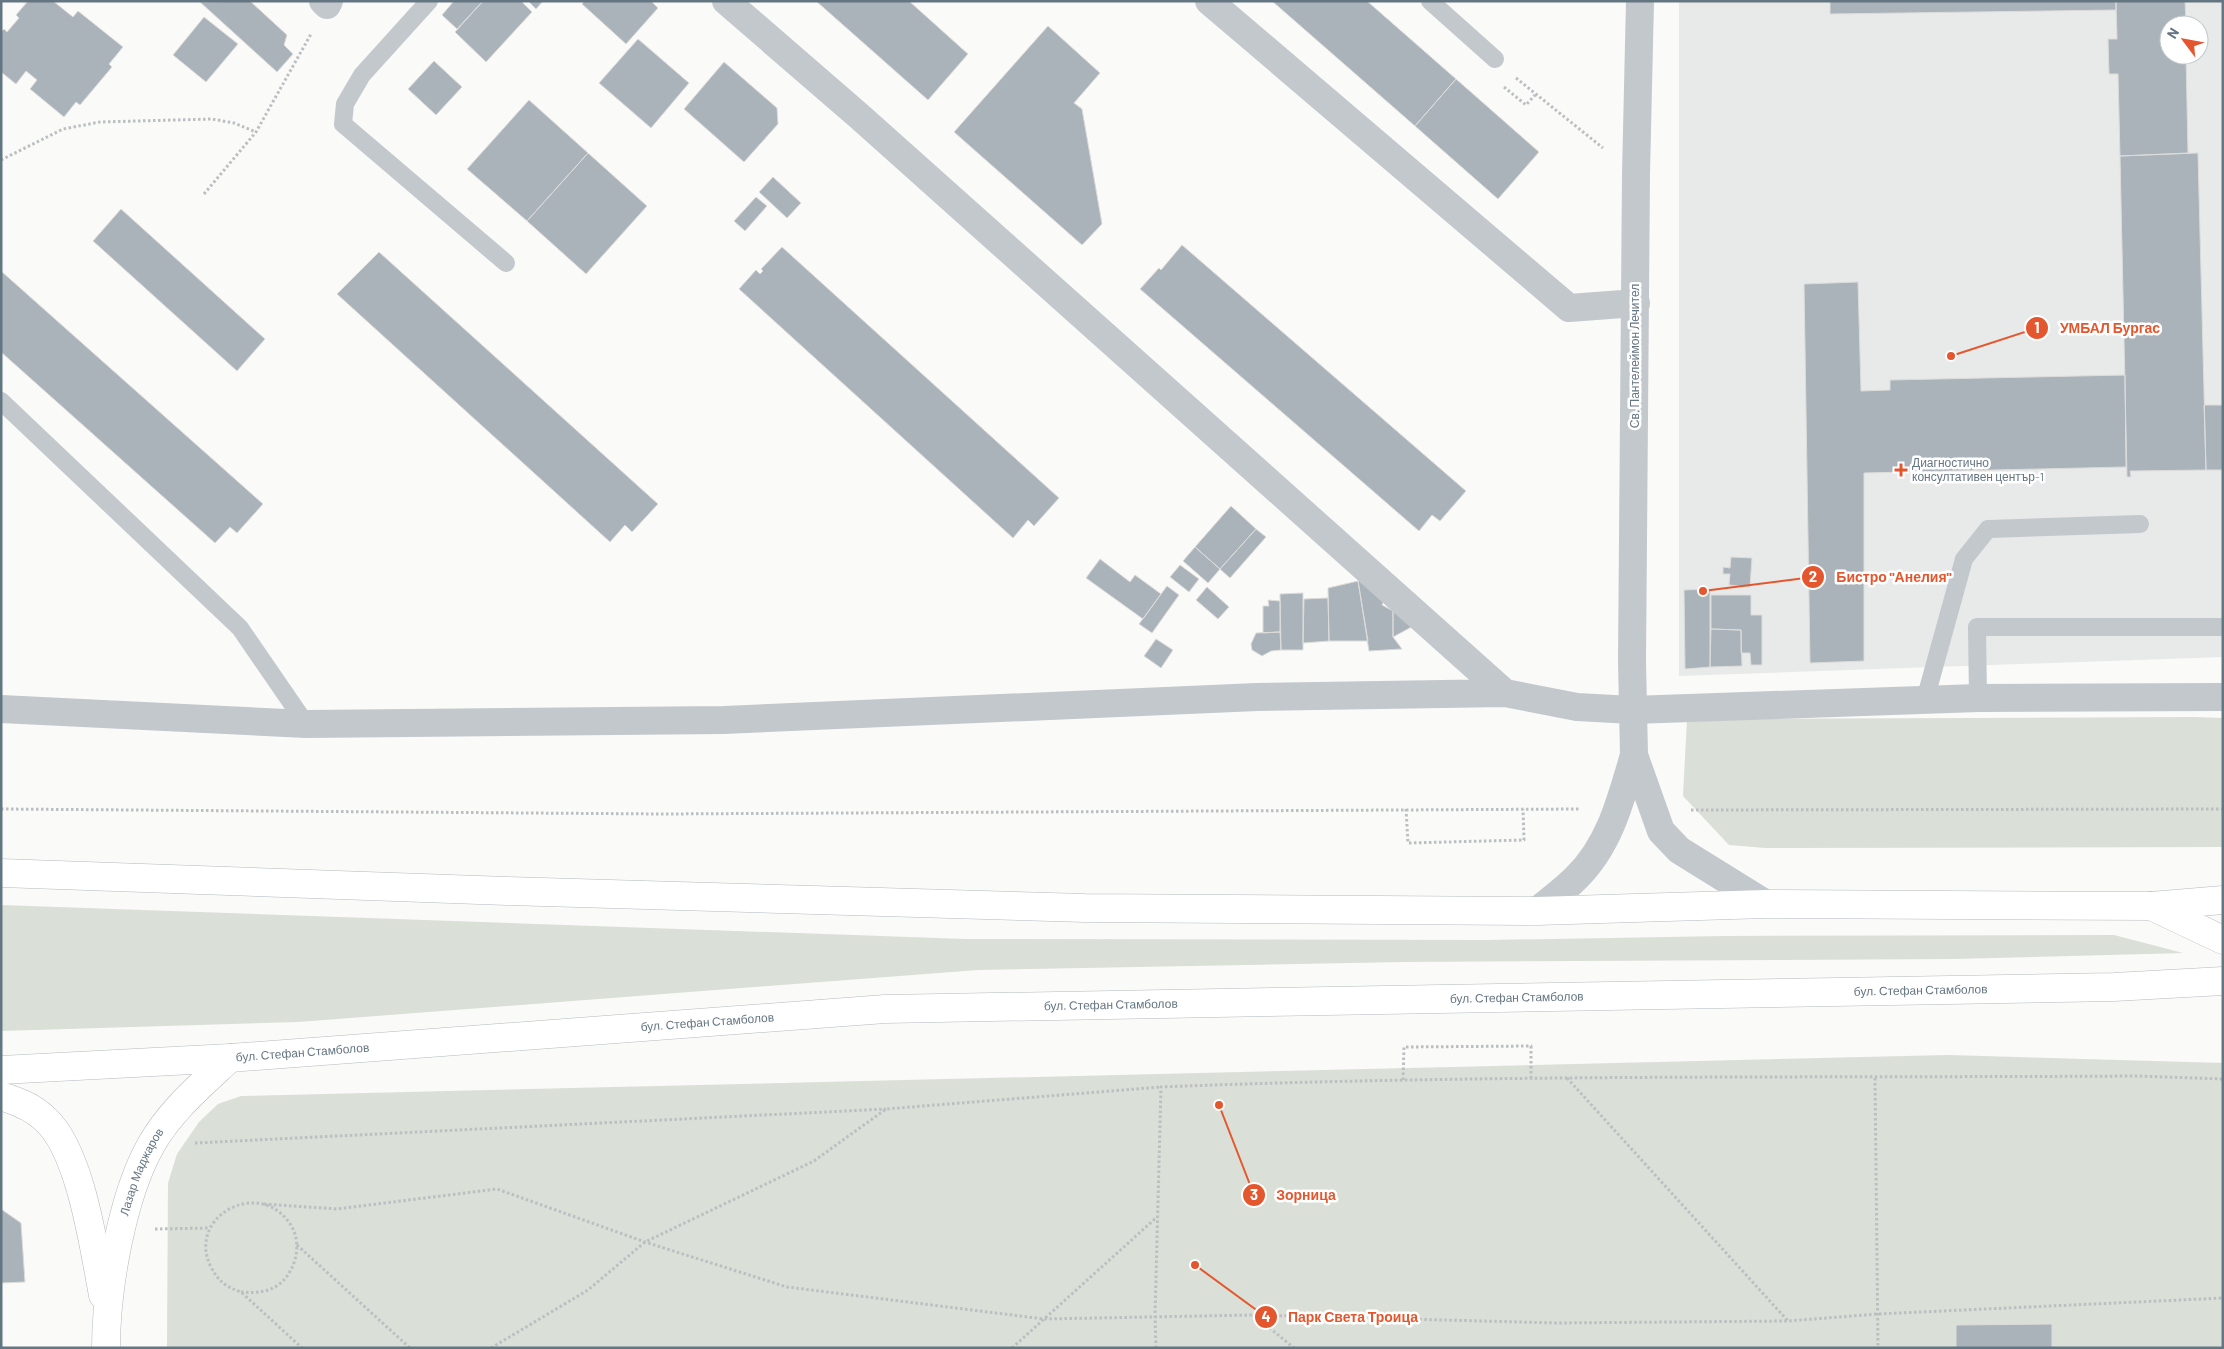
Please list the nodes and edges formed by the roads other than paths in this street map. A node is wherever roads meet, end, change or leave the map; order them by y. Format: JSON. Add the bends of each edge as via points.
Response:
{"nodes":[{"id":1,"x":430,"y":1,"type":"edge"},
{"id":2,"x":726,"y":1,"type":"edge"},
{"id":3,"x":1209,"y":1,"type":"edge"},
{"id":4,"x":1430,"y":1,"type":"edge"},
{"id":5,"x":1640,"y":1,"type":"edge"},
{"id":6,"x":1495,"y":60,"type":"dead end"},
{"id":7,"x":506,"y":263,"type":"dead end"},
{"id":8,"x":1636,"y":303,"type":"junction"},
{"id":9,"x":1,"y":401,"type":"edge"},
{"id":10,"x":2140,"y":524,"type":"dead end"},
{"id":11,"x":2223,"y":627,"type":"edge"},
{"id":12,"x":1505,"y":693,"type":"junction"},
{"id":13,"x":2223,"y":697,"type":"edge"},
{"id":14,"x":1978,"y":698,"type":"junction"},
{"id":15,"x":1924,"y":700,"type":"junction"},
{"id":16,"x":1,"y":709,"type":"edge"},
{"id":17,"x":1632,"y":710,"type":"junction"},
{"id":18,"x":306,"y":724,"type":"junction"},
{"id":19,"x":1634,"y":755,"type":"junction"},
{"id":20,"x":1,"y":873,"type":"edge"},
{"id":21,"x":2223,"y":900,"type":"edge"},
{"id":22,"x":1766,"y":904,"type":"junction"},
{"id":23,"x":2150,"y":906,"type":"junction"},
{"id":24,"x":1537,"y":911,"type":"junction"},
{"id":25,"x":2223,"y":940,"type":"edge"},
{"id":26,"x":2223,"y":980,"type":"edge"},
{"id":27,"x":230,"y":1058,"type":"junction"},
{"id":28,"x":1,"y":1070,"type":"edge"},
{"id":29,"x":1,"y":1096,"type":"edge"},
{"id":30,"x":106,"y":1312,"type":"junction"},
{"id":31,"x":106,"y":1348,"type":"edge"}],
"edges":[{"from":1,"to":7,"type":"lane","via":[[362,75],[345,104],[343,124]]},
{"from":2,"to":12,"type":"street"},
{"from":3,"to":8,"type":"street","via":[[1569,308]]},
{"from":4,"to":6,"type":"lane"},
{"from":5,"to":8,"type":"street","name":"Св. Пантелеймон Лечител"},
{"from":8,"to":17,"type":"street","name":"Св. Пантелеймон Лечител"},
{"from":9,"to":18,"type":"lane","via":[[240,628]]},
{"from":10,"to":15,"type":"lane","via":[[1988,530],[1964,560]]},
{"from":11,"to":14,"type":"lane","via":[[1977,627]]},
{"from":12,"to":17,"type":"street","via":[[1577,707]]},
{"from":12,"to":18,"type":"street","via":[[1257,697],[724,720]]},
{"from":13,"to":14,"type":"street"},
{"from":14,"to":15,"type":"street"},
{"from":15,"to":17,"type":"street"},
{"from":16,"to":18,"type":"street"},
{"from":17,"to":19,"type":"street","name":"Св. Пантелеймон Лечител"},
{"from":19,"to":22,"type":"street","via":[[1661,831],[1679,850]]},
{"from":19,"to":24,"type":"street","via":[[1606,837],[1576,878]]},
{"from":20,"to":24,"type":"main road","via":[[1085,908]]},
{"from":21,"to":23,"type":"main road"},
{"from":22,"to":23,"type":"main road"},
{"from":22,"to":24,"type":"main road"},
{"from":23,"to":25,"type":"main road"},
{"from":26,"to":27,"type":"main road","name":"бул. Стефан Стамболов","via":[[2104,987],[885,1009]]},
{"from":27,"to":28,"type":"main road","name":"бул. Стефан Стамболов"},
{"from":27,"to":30,"type":"main road","name":"Лазар Маджаров","via":[[171,1116],[151,1145],[135,1178]]},
{"from":29,"to":30,"type":"main road","name":"Лазар Маджаров","via":[[24,1104],[46,1119],[64,1145],[77,1175]]},
{"from":30,"to":31,"type":"main road","name":"Лазар Маджаров"}]}
